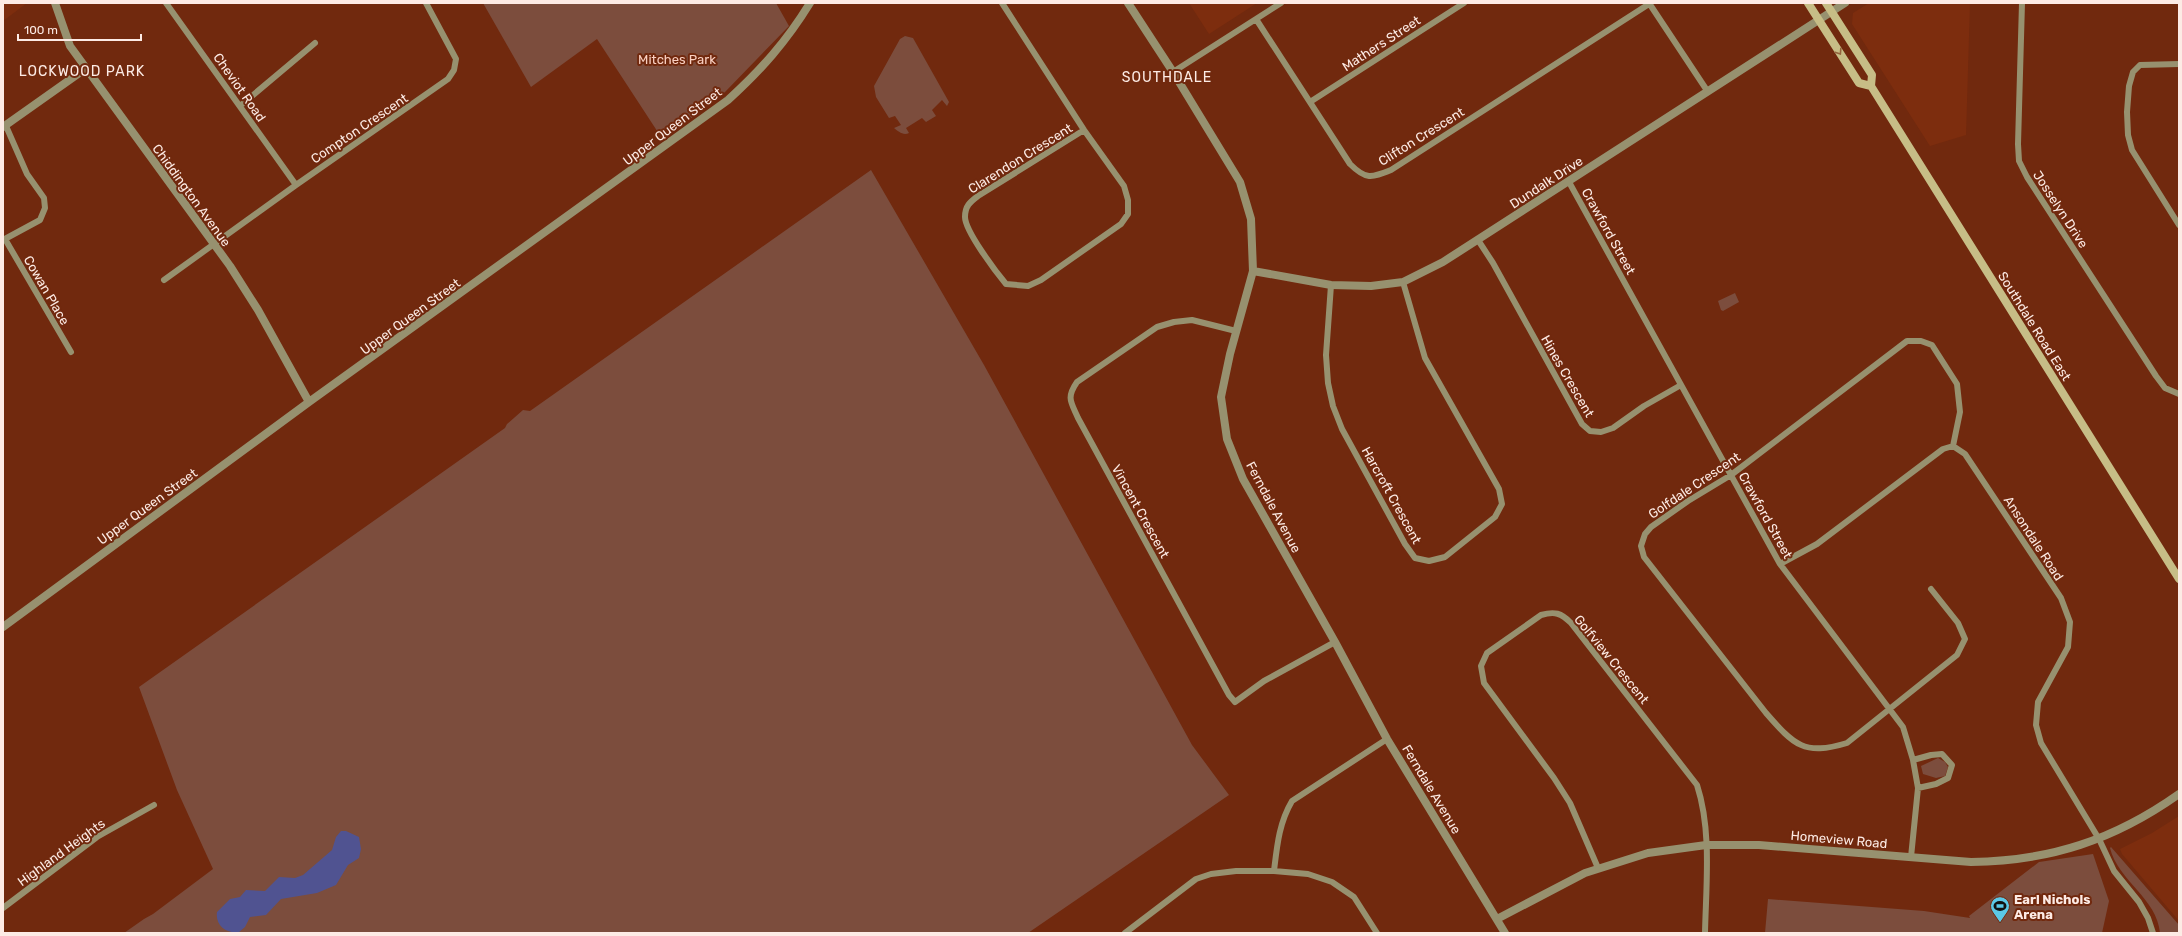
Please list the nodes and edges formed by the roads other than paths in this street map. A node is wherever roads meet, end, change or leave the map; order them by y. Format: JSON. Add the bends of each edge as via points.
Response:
{"nodes":[{"id":1,"x":55,"y":3,"type":"edge"},
{"id":2,"x":166,"y":3,"type":"edge"},
{"id":3,"x":426,"y":3,"type":"edge"},
{"id":4,"x":810,"y":3,"type":"edge"},
{"id":5,"x":1002,"y":3,"type":"edge"},
{"id":6,"x":1128,"y":3,"type":"edge"},
{"id":7,"x":1281,"y":3,"type":"edge"},
{"id":8,"x":1464,"y":3,"type":"edge"},
{"id":9,"x":1649,"y":3,"type":"edge"},
{"id":10,"x":1808,"y":3,"type":"edge"},
{"id":11,"x":1826,"y":3,"type":"edge"},
{"id":12,"x":1844,"y":3,"type":"edge"},
{"id":13,"x":2022,"y":3,"type":"edge"},
{"id":14,"x":1829,"y":13,"type":"junction"},
{"id":15,"x":1256,"y":19,"type":"junction"},
{"id":16,"x":1818,"y":19,"type":"junction"},
{"id":17,"x":315,"y":43,"type":"dead end"},
{"id":18,"x":2179,"y":64,"type":"edge"},
{"id":19,"x":86,"y":69,"type":"junction"},
{"id":20,"x":1173,"y":72,"type":"junction"},
{"id":21,"x":1871,"y":86,"type":"junction"},
{"id":22,"x":1708,"y":92,"type":"junction"},
{"id":23,"x":1310,"y":102,"type":"junction"},
{"id":24,"x":240,"y":106,"type":"junction"},
{"id":25,"x":5,"y":127,"type":"edge"},
{"id":26,"x":1084,"y":130,"type":"junction"},
{"id":27,"x":1569,"y":182,"type":"junction"},
{"id":28,"x":296,"y":185,"type":"junction"},
{"id":29,"x":2179,"y":225,"type":"edge"},
{"id":30,"x":4,"y":240,"type":"edge"},
{"id":31,"x":1478,"y":240,"type":"junction"},
{"id":32,"x":213,"y":245,"type":"junction"},
{"id":33,"x":1253,"y":271,"type":"junction"},
{"id":34,"x":164,"y":280,"type":"dead end"},
{"id":35,"x":1403,"y":282,"type":"junction"},
{"id":36,"x":1331,"y":285,"type":"junction"},
{"id":37,"x":1236,"y":331,"type":"junction"},
{"id":38,"x":71,"y":352,"type":"dead end"},
{"id":39,"x":1681,"y":385,"type":"junction"},
{"id":40,"x":2179,"y":394,"type":"edge"},
{"id":41,"x":310,"y":402,"type":"junction"},
{"id":42,"x":1953,"y":446,"type":"junction"},
{"id":43,"x":1731,"y":475,"type":"junction"},
{"id":44,"x":1780,"y":564,"type":"junction"},
{"id":45,"x":2179,"y":579,"type":"edge"},
{"id":46,"x":1931,"y":589,"type":"dead end"},
{"id":47,"x":3,"y":627,"type":"edge"},
{"id":48,"x":1335,"y":642,"type":"junction"},
{"id":49,"x":1888,"y":708,"type":"junction"},
{"id":50,"x":1387,"y":739,"type":"junction"},
{"id":51,"x":1913,"y":760,"type":"junction"},
{"id":52,"x":1918,"y":788,"type":"junction"},
{"id":53,"x":2179,"y":794,"type":"edge"},
{"id":54,"x":154,"y":805,"type":"dead end"},
{"id":55,"x":2099,"y":839,"type":"junction"},
{"id":56,"x":1706,"y":846,"type":"junction"},
{"id":57,"x":1911,"y":857,"type":"junction"},
{"id":58,"x":1598,"y":868,"type":"junction"},
{"id":59,"x":1274,"y":871,"type":"junction"},
{"id":60,"x":3,"y":908,"type":"edge"},
{"id":61,"x":1497,"y":919,"type":"junction"},
{"id":62,"x":1125,"y":933,"type":"edge"},
{"id":63,"x":1377,"y":933,"type":"edge"},
{"id":64,"x":1505,"y":933,"type":"edge"},
{"id":65,"x":1705,"y":933,"type":"edge"},
{"id":66,"x":2153,"y":933,"type":"edge"}],
"edges":[{"from":1,"to":19,"type":"street","name":"Chiddington Avenue","via":[[70,46]]},
{"from":2,"to":24,"type":"street","name":"Cheviot Road"},
{"from":3,"to":28,"type":"street","name":"Compton Crescent","via":[[456,60],[454,70],[448,79]]},
{"from":4,"to":41,"type":"street","name":"Upper Queen Street","via":[[787,39],[760,71],[728,100]]},
{"from":5,"to":26,"type":"street","name":"Clarendon Crescent"},
{"from":6,"to":20,"type":"street","name":"Ferndale Avenue"},
{"from":7,"to":15,"type":"street"},
{"from":8,"to":23,"type":"street","name":"Mathers Street"},
{"from":9,"to":22,"type":"street"},
{"from":9,"to":23,"type":"street","name":"Clifton Crescent","via":[[1391,170],[1375,177],[1361,176],[1350,164]]},
{"from":10,"to":16,"type":"main road","name":"Southdale Road East"},
{"from":11,"to":14,"type":"main road","name":"Southdale Road East"},
{"from":12,"to":14,"type":"street","name":"Dundalk Drive"},
{"from":13,"to":40,"type":"street","name":"Josselyn Drive","via":[[2019,161],[2156,376],[2165,388]]},
{"from":14,"to":16,"type":"street","name":"Dundalk Drive"},
{"from":14,"to":21,"type":"main road","name":"Southdale Road East","via":[[1872,76]]},
{"from":15,"to":20,"type":"street"},
{"from":15,"to":23,"type":"street","name":"Clifton Crescent"},
{"from":16,"to":21,"type":"main road","name":"Southdale Road East","one_way":true,"via":[[1859,83]]},
{"from":16,"to":22,"type":"street","name":"Dundalk Drive"},
{"from":17,"to":24,"type":"street"},
{"from":18,"to":29,"type":"street","via":[[2140,65],[2133,72],[2129,86],[2127,112],[2132,150]]},
{"from":19,"to":25,"type":"street"},
{"from":19,"to":32,"type":"street","name":"Chiddington Avenue"},
{"from":20,"to":33,"type":"street","name":"Ferndale Avenue","via":[[1240,182],[1251,219]]},
{"from":21,"to":45,"type":"main road","name":"Southdale Road East"},
{"from":22,"to":27,"type":"street","name":"Dundalk Drive"},
{"from":24,"to":28,"type":"street","name":"Cheviot Road"},
{"from":25,"to":30,"type":"street","via":[[27,174],[44,198],[45,208],[40,220]]},
{"from":26,"to":26,"type":"street","name":"Clarendon Crescent","via":[[967,205],[965,218],[970,231],[1006,284],[1028,286],[1041,280],[1121,224],[1128,214],[1124,186]]},
{"from":27,"to":31,"type":"street","name":"Dundalk Drive"},
{"from":27,"to":39,"type":"street","name":"Crawford Street"},
{"from":28,"to":32,"type":"street","name":"Compton Crescent"},
{"from":30,"to":38,"type":"street","name":"Cowan Place"},
{"from":31,"to":35,"type":"street","name":"Dundalk Drive","via":[[1443,262]]},
{"from":31,"to":39,"type":"street","name":"Hines Crescent","via":[[1582,424],[1590,431],[1601,432],[1613,428],[1644,406]]},
{"from":32,"to":34,"type":"street","name":"Compton Crescent"},
{"from":32,"to":41,"type":"street","name":"Chiddington Avenue","via":[[230,266],[258,310]]},
{"from":33,"to":36,"type":"street","name":"Dundalk Drive"},
{"from":33,"to":37,"type":"street","name":"Ferndale Avenue"},
{"from":35,"to":36,"type":"street","name":"Dundalk Drive","via":[[1371,286]]},
{"from":35,"to":36,"type":"street","name":"Harcroft Crescent","via":[[1425,358],[1499,489],[1502,504],[1495,517],[1445,557],[1429,561],[1415,558],[1404,544],[1342,429],[1333,406],[1326,355]]},
{"from":37,"to":48,"type":"street","name":"Ferndale Avenue","via":[[1221,397],[1227,439],[1243,479]]},
{"from":37,"to":48,"type":"street","name":"Vincent Crescent","via":[[1192,320],[1157,327],[1077,382],[1070,400],[1235,702],[1264,681]]},
{"from":39,"to":43,"type":"street","name":"Crawford Street"},
{"from":41,"to":47,"type":"street","name":"Upper Queen Street"},
{"from":42,"to":43,"type":"street","name":"Golfdale Crescent","via":[[1960,412],[1957,384],[1932,345],[1921,341],[1907,342]]},
{"from":42,"to":44,"type":"street","via":[[1931,457],[1817,544]]},
{"from":42,"to":55,"type":"street","name":"Ansondale Road","via":[[1965,454],[1980,476],[2061,598],[2070,622],[2068,647],[2038,702],[2036,725],[2041,743]]},
{"from":43,"to":44,"type":"street","name":"Crawford Street"},
{"from":43,"to":49,"type":"street","name":"Golfdale Crescent","via":[[1651,527],[1645,534],[1641,546],[1644,557],[1785,735],[1804,747],[1827,749],[1847,743]]},
{"from":44,"to":49,"type":"street","name":"Crawford Street"},
{"from":46,"to":49,"type":"street","name":"Golfdale Crescent","via":[[1958,623],[1965,639],[1957,655]]},
{"from":48,"to":50,"type":"street","name":"Ferndale Avenue"},
{"from":49,"to":51,"type":"street","name":"Crawford Street","via":[[1903,727]]},
{"from":50,"to":59,"type":"street","via":[[1292,801],[1283,816]]},
{"from":50,"to":61,"type":"street","name":"Ferndale Avenue"},
{"from":51,"to":52,"type":"street","name":"Crawford Street"},
{"from":51,"to":52,"type":"street","via":[[1942,754],[1952,765],[1948,778]]},
{"from":52,"to":57,"type":"street","name":"Crawford Street"},
{"from":53,"to":55,"type":"street","name":"Homeview Road","via":[[2122,830]]},
{"from":54,"to":60,"type":"street","name":"Highland Heights","via":[[97,837]]},
{"from":55,"to":57,"type":"street","name":"Homeview Road","via":[[2052,854],[2000,861],[1971,862]]},
{"from":55,"to":66,"type":"street","name":"Ansondale Road","via":[[2114,871],[2139,902]]},
{"from":56,"to":57,"type":"street","name":"Homeview Road","via":[[1759,845]]},
{"from":56,"to":58,"type":"street","name":"Homeview Road","via":[[1648,853]]},
{"from":56,"to":58,"type":"street","name":"Golfview Crescent","via":[[1704,806],[1697,785],[1571,624],[1561,614],[1551,612],[1541,615],[1487,653],[1481,666],[1484,684],[1570,803]]},
{"from":56,"to":65,"type":"street","name":"Golfview Crescent"},
{"from":58,"to":61,"type":"street","name":"Homeview Road","via":[[1585,872]]},
{"from":59,"to":62,"type":"street","via":[[1236,871],[1196,879]]},
{"from":59,"to":63,"type":"street","via":[[1308,874],[1332,882],[1354,897]]},
{"from":61,"to":64,"type":"street","name":"Ferndale Avenue"}]}
